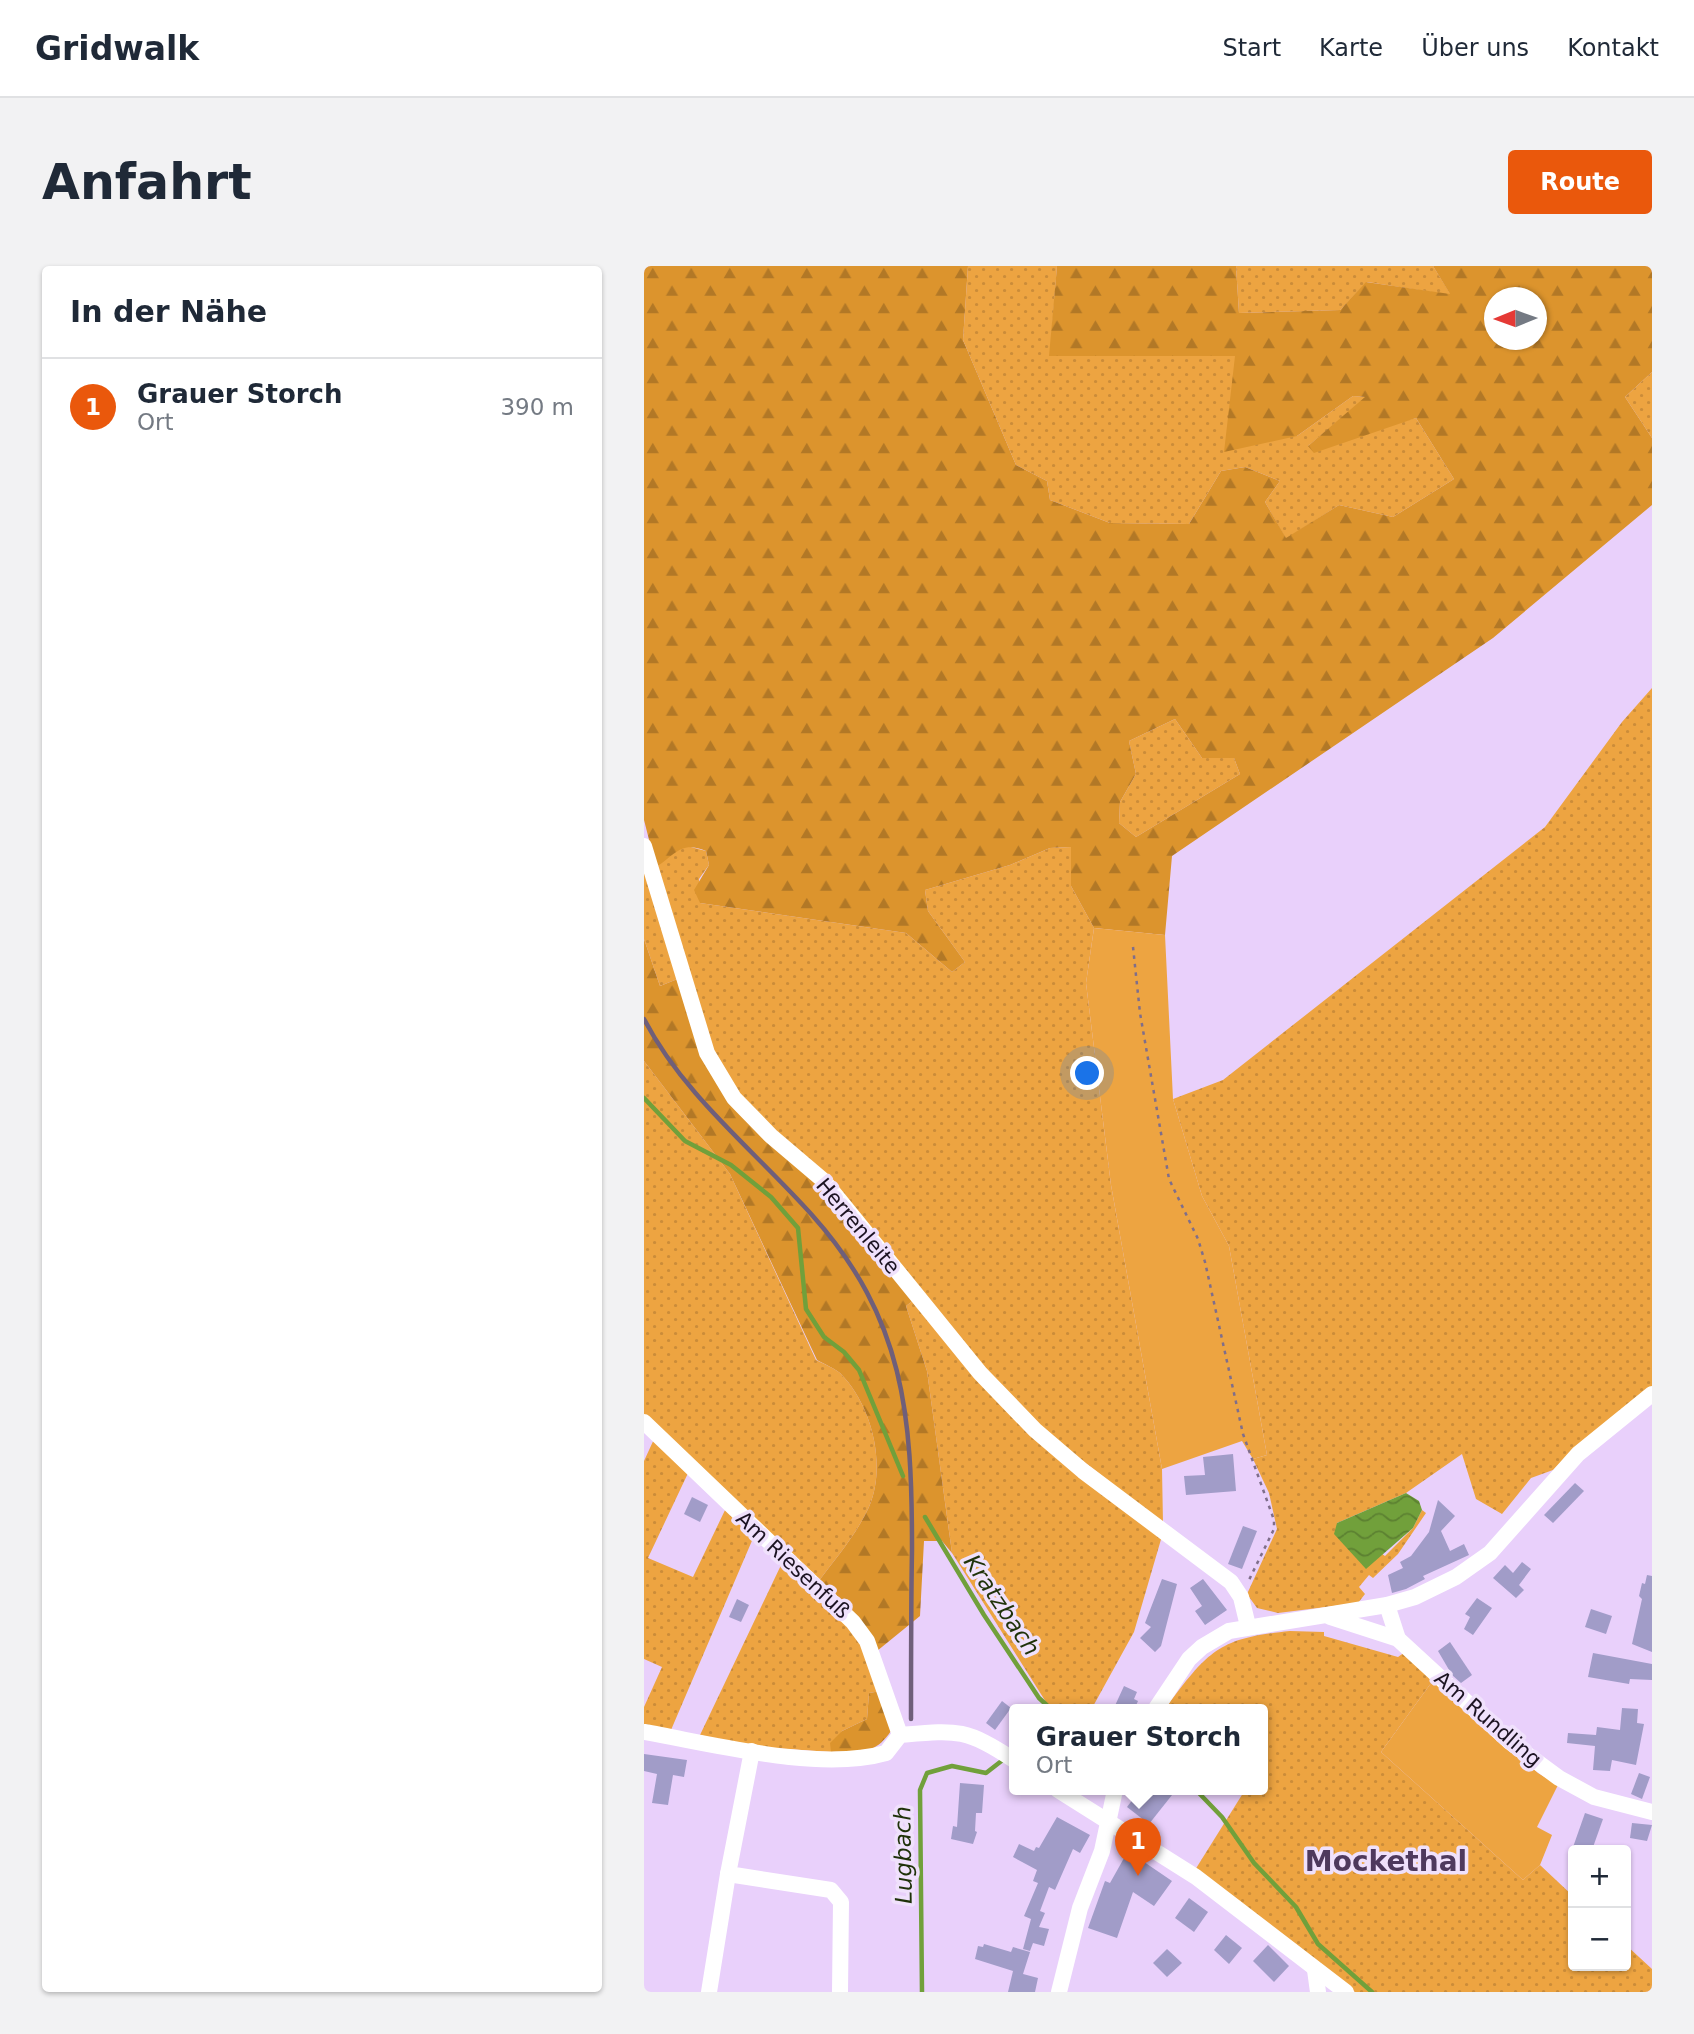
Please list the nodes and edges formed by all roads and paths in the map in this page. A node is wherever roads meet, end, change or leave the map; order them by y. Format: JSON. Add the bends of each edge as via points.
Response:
{"nodes":[{"id":1,"x":644,"y":846,"type":"edge"},
{"id":2,"x":1133,"y":947,"type":"dead end"},
{"id":3,"x":1652,"y":1394,"type":"edge"},
{"id":4,"x":644,"y":1422,"type":"edge"},
{"id":5,"x":1241,"y":1597,"type":"junction"},
{"id":6,"x":1387,"y":1605,"type":"junction"},
{"id":7,"x":1330,"y":1617,"type":"junction"},
{"id":8,"x":1248,"y":1626,"type":"junction"},
{"id":9,"x":1398,"y":1639,"type":"junction"},
{"id":10,"x":1159,"y":1704,"type":"edge"},
{"id":11,"x":644,"y":1732,"type":"edge"},
{"id":12,"x":900,"y":1735,"type":"junction"},
{"id":13,"x":752,"y":1751,"type":"junction"},
{"id":14,"x":1009,"y":1757,"type":"edge"},
{"id":15,"x":1066,"y":1795,"type":"edge"},
{"id":16,"x":1114,"y":1795,"type":"edge"},
{"id":17,"x":1652,"y":1812,"type":"edge"},
{"id":18,"x":1108,"y":1820,"type":"junction"},
{"id":19,"x":728,"y":1874,"type":"junction"},
{"id":20,"x":1315,"y":1970,"type":"junction"},
{"id":21,"x":709,"y":1992,"type":"edge"},
{"id":22,"x":840,"y":1992,"type":"edge"},
{"id":23,"x":1059,"y":1992,"type":"edge"},
{"id":24,"x":1318,"y":1992,"type":"edge"},
{"id":25,"x":1346,"y":1992,"type":"edge"}],
"edges":[{"from":1,"to":5,"type":"street","name":"Herrenleite","via":[[708,1053],[734,1098],[824,1181],[964,1354],[1035,1430],[1231,1582]]},
{"from":2,"to":5,"type":"path","via":[[1169,1179],[1198,1239],[1243,1434],[1274,1520],[1274,1529]]},
{"from":3,"to":6,"type":"street","via":[[1578,1454],[1490,1553],[1437,1587]]},
{"from":4,"to":12,"type":"street","name":"Am Riesenfuß","via":[[853,1622],[867,1641]]},
{"from":5,"to":8,"type":"street"},
{"from":6,"to":7,"type":"street"},
{"from":6,"to":9,"type":"street"},
{"from":7,"to":8,"type":"street"},
{"from":7,"to":9,"type":"street","name":"Am Rundling"},
{"from":8,"to":10,"type":"street","via":[[1202,1647]]},
{"from":9,"to":17,"type":"street","name":"Am Rundling","via":[[1544,1768],[1594,1797]]},
{"from":11,"to":13,"type":"street"},
{"from":12,"to":13,"type":"street","via":[[886,1753],[871,1758]]},
{"from":12,"to":14,"type":"street","via":[[968,1733]]},
{"from":13,"to":19,"type":"street"},
{"from":15,"to":18,"type":"street"},
{"from":16,"to":18,"type":"street"},
{"from":18,"to":20,"type":"street","via":[[1196,1877]]},
{"from":18,"to":23,"type":"street"},
{"from":19,"to":21,"type":"street"},
{"from":19,"to":22,"type":"street","via":[[831,1890],[841,1902]]},
{"from":20,"to":24,"type":"street"},
{"from":20,"to":25,"type":"street"}]}
